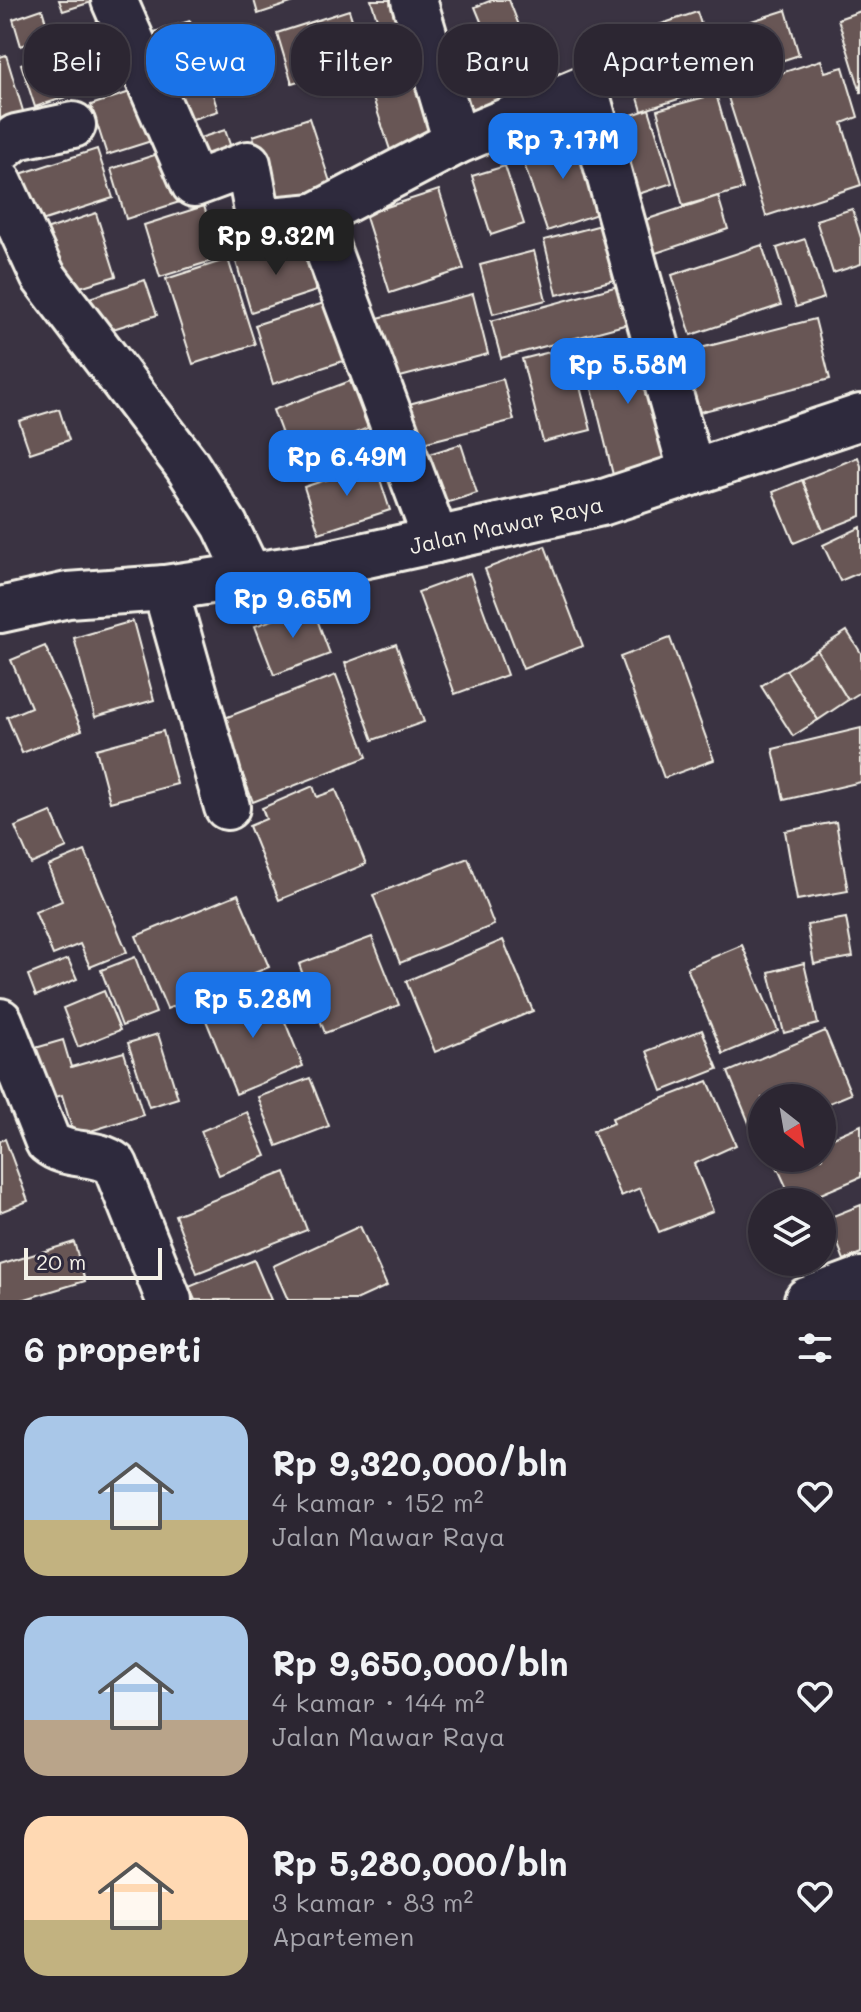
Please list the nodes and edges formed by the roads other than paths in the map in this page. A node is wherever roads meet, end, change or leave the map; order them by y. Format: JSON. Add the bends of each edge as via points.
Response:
{"nodes":[{"id":1,"x":114,"y":0,"type":"edge"},
{"id":2,"x":414,"y":0,"type":"edge"},
{"id":3,"x":73,"y":125,"type":"dead end"},
{"id":4,"x":456,"y":142,"type":"junction"},
{"id":5,"x":0,"y":150,"type":"edge"},
{"id":6,"x":0,"y":183,"type":"edge"},
{"id":7,"x":315,"y":216,"type":"junction"},
{"id":8,"x":861,"y":417,"type":"edge"},
{"id":9,"x":692,"y":473,"type":"junction"},
{"id":10,"x":436,"y":540,"type":"junction"},
{"id":11,"x":248,"y":573,"type":"junction"},
{"id":12,"x":165,"y":588,"type":"junction"},
{"id":13,"x":0,"y":610,"type":"edge"},
{"id":14,"x":227,"y":807,"type":"dead end"},
{"id":15,"x":0,"y":1021,"type":"edge"},
{"id":16,"x":861,"y":1280,"type":"edge"},
{"id":17,"x":169,"y":1300,"type":"edge"},
{"id":18,"x":807,"y":1300,"type":"edge"}],
"edges":[{"from":1,"to":7,"type":"street","via":[[194,184],[248,164],[259,221]]},
{"from":2,"to":4,"type":"street"},
{"from":3,"to":5,"type":"street","via":[[16,137]]},
{"from":4,"to":7,"type":"street"},
{"from":4,"to":9,"type":"street","via":[[585,88]]},
{"from":6,"to":11,"type":"street","via":[[43,276],[186,464]]},
{"from":7,"to":10,"type":"street"},
{"from":8,"to":9,"type":"street","name":"Jalan Mawar Raya"},
{"from":9,"to":10,"type":"street","name":"Jalan Mawar Raya","via":[[601,503]]},
{"from":10,"to":11,"type":"street","name":"Jalan Mawar Raya","via":[[325,564]]},
{"from":11,"to":12,"type":"street","name":"Jalan Mawar Raya"},
{"from":12,"to":13,"type":"street","name":"Jalan Mawar Raya","via":[[68,595]]},
{"from":12,"to":14,"type":"street"},
{"from":15,"to":17,"type":"street","via":[[48,1142],[57,1150],[115,1165]]},
{"from":16,"to":18,"type":"street"}]}
